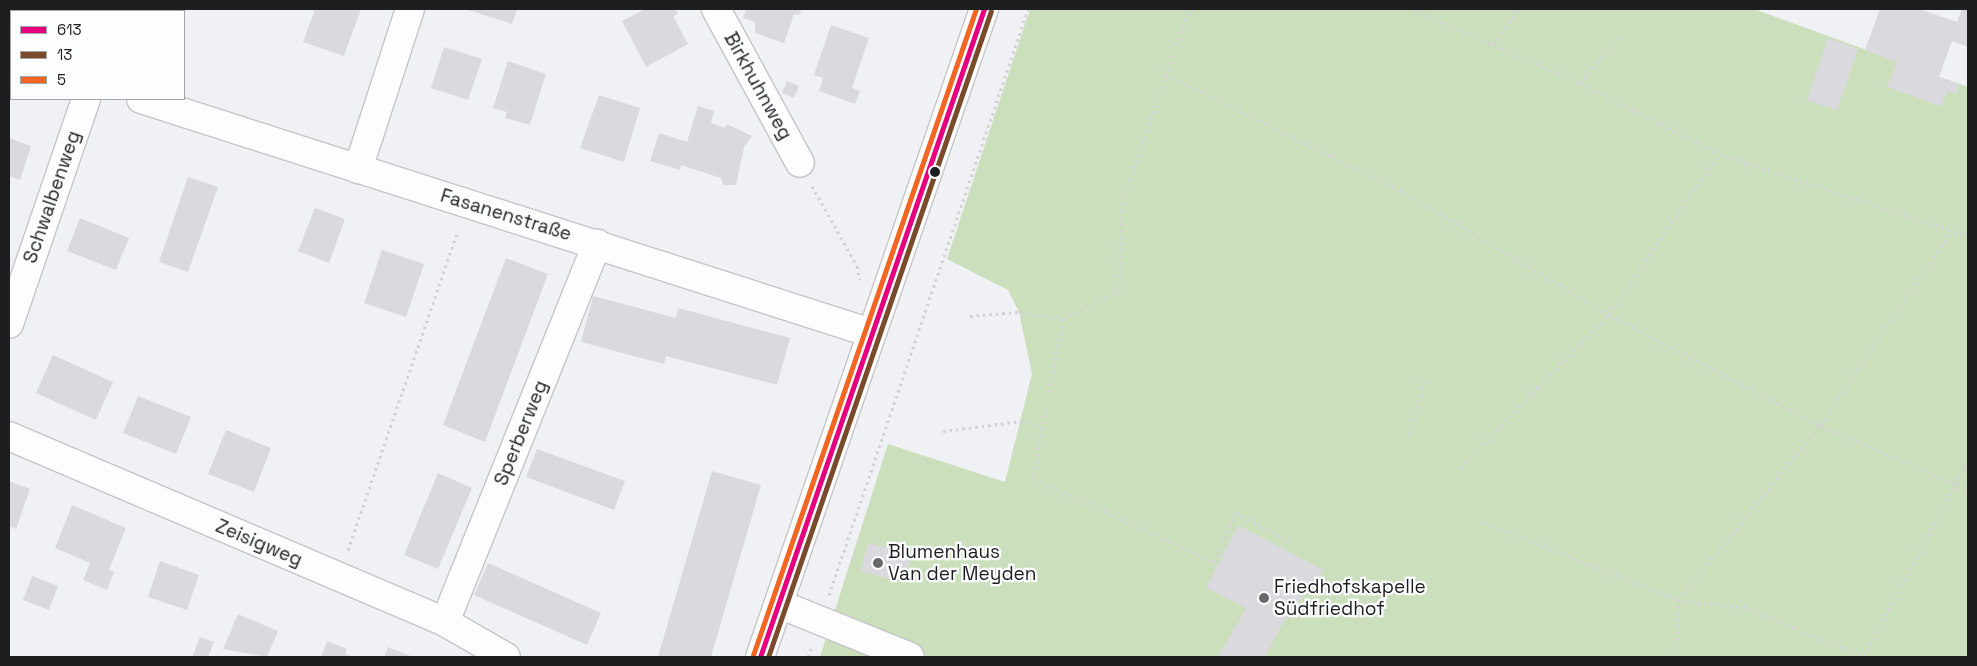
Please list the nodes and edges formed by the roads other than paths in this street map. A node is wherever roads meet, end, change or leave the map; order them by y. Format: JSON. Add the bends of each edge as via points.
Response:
{"nodes":[{"id":1,"x":410,"y":9,"type":"edge"},
{"id":2,"x":716,"y":9,"type":"edge"},
{"id":3,"x":984,"y":9,"type":"edge"},
{"id":4,"x":86,"y":100,"type":"edge"},
{"id":5,"x":144,"y":100,"type":"edge"},
{"id":6,"x":800,"y":163,"type":"road end"},
{"id":7,"x":358,"y":169,"type":"junction"},
{"id":8,"x":597,"y":244,"type":"junction"},
{"id":9,"x":9,"y":324,"type":"edge"},
{"id":10,"x":871,"y":333,"type":"junction"},
{"id":11,"x":9,"y":436,"type":"edge"},
{"id":12,"x":779,"y":604,"type":"junction"},
{"id":13,"x":445,"y":622,"type":"junction"},
{"id":14,"x":506,"y":657,"type":"edge"},
{"id":15,"x":760,"y":657,"type":"edge"},
{"id":16,"x":910,"y":657,"type":"edge"}],
"edges":[{"from":1,"to":7,"type":"street"},
{"from":2,"to":6,"type":"street","name":"Birkhuhnweg"},
{"from":3,"to":10,"type":"street"},
{"from":4,"to":9,"type":"street","name":"Schwalbenweg"},
{"from":5,"to":7,"type":"street","name":"Fasanenstraße"},
{"from":7,"to":8,"type":"street","name":"Fasanenstraße"},
{"from":8,"to":10,"type":"street","name":"Fasanenstraße"},
{"from":8,"to":13,"type":"street","name":"Sperberweg"},
{"from":10,"to":12,"type":"street"},
{"from":11,"to":13,"type":"street","name":"Zeisigweg"},
{"from":12,"to":15,"type":"street"},
{"from":12,"to":16,"type":"street"},
{"from":13,"to":14,"type":"street","name":"Zeisigweg"}]}
